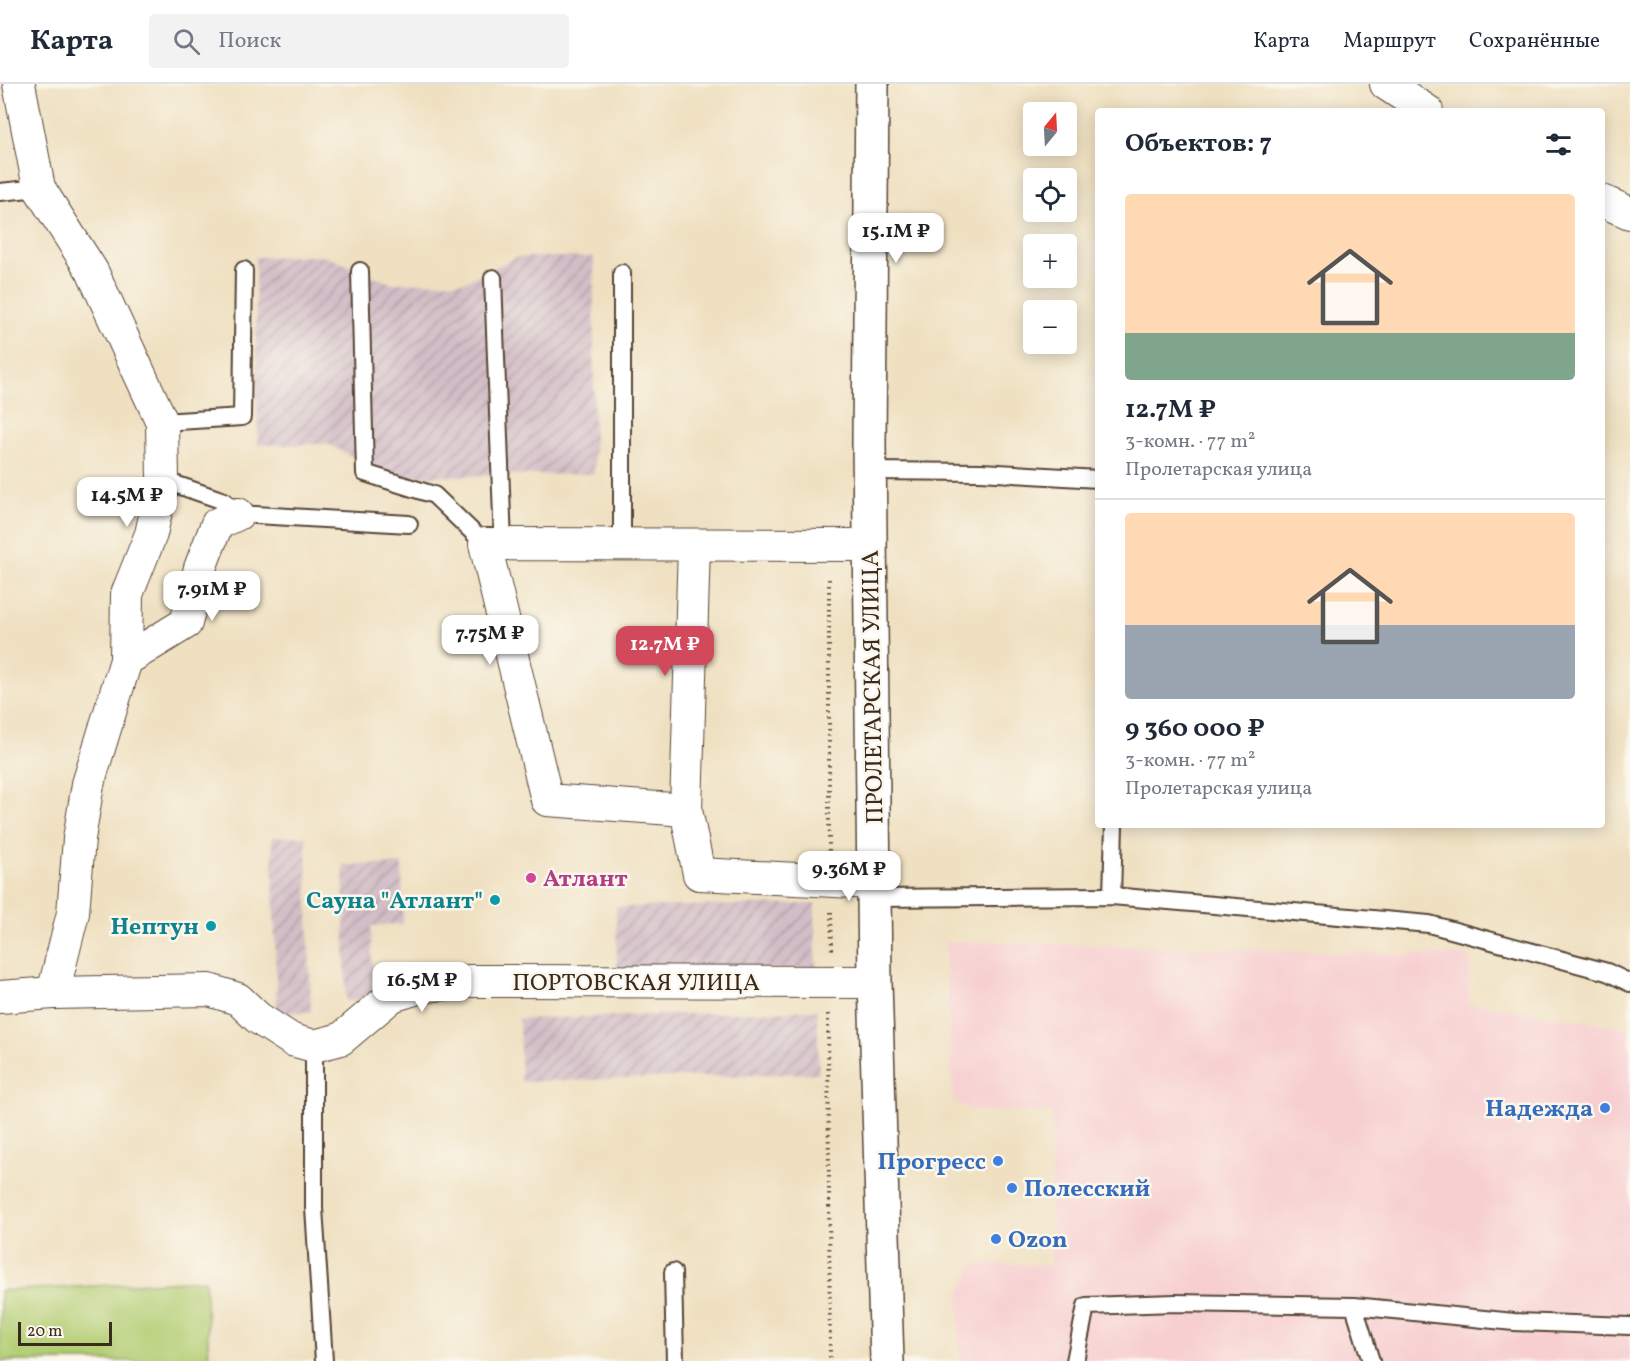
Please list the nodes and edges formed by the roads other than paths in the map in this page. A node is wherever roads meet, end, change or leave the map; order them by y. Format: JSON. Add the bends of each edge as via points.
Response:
{"nodes":[{"id":1,"x":19,"y":84,"type":"edge"},
{"id":2,"x":872,"y":84,"type":"edge"},
{"id":3,"x":1386,"y":84,"type":"edge"},
{"id":4,"x":1422,"y":108,"type":"edge"},
{"id":5,"x":39,"y":188,"type":"junction"},
{"id":6,"x":0,"y":192,"type":"edge"},
{"id":7,"x":1605,"y":202,"type":"edge"},
{"id":8,"x":1630,"y":213,"type":"edge"},
{"id":9,"x":244,"y":270,"type":"dead end"},
{"id":10,"x":360,"y":271,"type":"dead end"},
{"id":11,"x":621,"y":273,"type":"dead end"},
{"id":12,"x":493,"y":278,"type":"dead end"},
{"id":13,"x":162,"y":422,"type":"junction"},
{"id":14,"x":869,"y":471,"type":"junction"},
{"id":15,"x":1095,"y":479,"type":"edge"},
{"id":16,"x":163,"y":480,"type":"junction"},
{"id":17,"x":238,"y":514,"type":"junction"},
{"id":18,"x":409,"y":524,"type":"dead end"},
{"id":19,"x":494,"y":544,"type":"junction"},
{"id":20,"x":622,"y":544,"type":"junction"},
{"id":21,"x":694,"y":545,"type":"junction"},
{"id":22,"x":870,"y":545,"type":"junction"},
{"id":23,"x":126,"y":660,"type":"junction"},
{"id":24,"x":686,"y":810,"type":"junction"},
{"id":25,"x":1114,"y":828,"type":"edge"},
{"id":26,"x":874,"y":890,"type":"junction"},
{"id":27,"x":1112,"y":896,"type":"junction"},
{"id":28,"x":875,"y":982,"type":"junction"},
{"id":29,"x":1630,"y":983,"type":"edge"},
{"id":30,"x":53,"y":993,"type":"junction"},
{"id":31,"x":0,"y":997,"type":"edge"},
{"id":32,"x":314,"y":1046,"type":"junction"},
{"id":33,"x":672,"y":1272,"type":"dead end"},
{"id":34,"x":1354,"y":1306,"type":"junction"},
{"id":35,"x":1630,"y":1326,"type":"edge"},
{"id":36,"x":324,"y":1361,"type":"edge"},
{"id":37,"x":675,"y":1361,"type":"edge"},
{"id":38,"x":887,"y":1361,"type":"edge"},
{"id":39,"x":1075,"y":1361,"type":"edge"},
{"id":40,"x":1371,"y":1361,"type":"edge"}],
"edges":[{"from":1,"to":5,"type":"street"},
{"from":2,"to":14,"type":"street","name":"ПРОЛЕТАРСКАЯ УЛИЦА"},
{"from":3,"to":4,"type":"street"},
{"from":5,"to":6,"type":"lane"},
{"from":5,"to":13,"type":"street","via":[[92,271]]},
{"from":7,"to":8,"type":"street"},
{"from":9,"to":13,"type":"lane","via":[[242,417]]},
{"from":10,"to":19,"type":"lane","via":[[365,473],[434,495]]},
{"from":11,"to":20,"type":"lane"},
{"from":12,"to":19,"type":"lane"},
{"from":13,"to":16,"type":"street"},
{"from":14,"to":15,"type":"lane"},
{"from":14,"to":22,"type":"street","name":"ПРОЛЕТАРСКАЯ УЛИЦА"},
{"from":16,"to":17,"type":"lane","via":[[224,501]]},
{"from":16,"to":23,"type":"street","via":[[150,534],[127,594]]},
{"from":17,"to":18,"type":"lane"},
{"from":17,"to":23,"type":"street","via":[[217,524],[200,568],[186,623]]},
{"from":19,"to":20,"type":"street"},
{"from":19,"to":24,"type":"street","via":[[547,800]]},
{"from":20,"to":21,"type":"street"},
{"from":21,"to":22,"type":"street"},
{"from":21,"to":24,"type":"street"},
{"from":22,"to":26,"type":"street","name":"ПРОЛЕТАРСКАЯ УЛИЦА"},
{"from":23,"to":30,"type":"street","via":[[88,783],[73,913]]},
{"from":24,"to":26,"type":"street","via":[[699,874]]},
{"from":25,"to":27,"type":"lane"},
{"from":26,"to":27,"type":"lane"},
{"from":26,"to":28,"type":"street","name":"ПРОЛЕТАРСКАЯ УЛИЦА"},
{"from":27,"to":29,"type":"lane","via":[[1430,924],[1607,972]]},
{"from":28,"to":32,"type":"street","name":"ПОРТОВСКАЯ УЛИЦА","via":[[468,981],[421,987],[392,996],[341,1039]]},
{"from":28,"to":38,"type":"street","name":"ПРОЛЕТАРСКАЯ УЛИЦА"},
{"from":30,"to":31,"type":"street"},
{"from":30,"to":32,"type":"street","via":[[209,990],[238,999],[258,1018],[292,1040]]},
{"from":32,"to":36,"type":"lane","via":[[314,1208]]},
{"from":33,"to":37,"type":"lane"},
{"from":34,"to":35,"type":"lane","via":[[1514,1322]]},
{"from":34,"to":39,"type":"lane","via":[[1086,1305]]},
{"from":34,"to":40,"type":"lane"}]}
